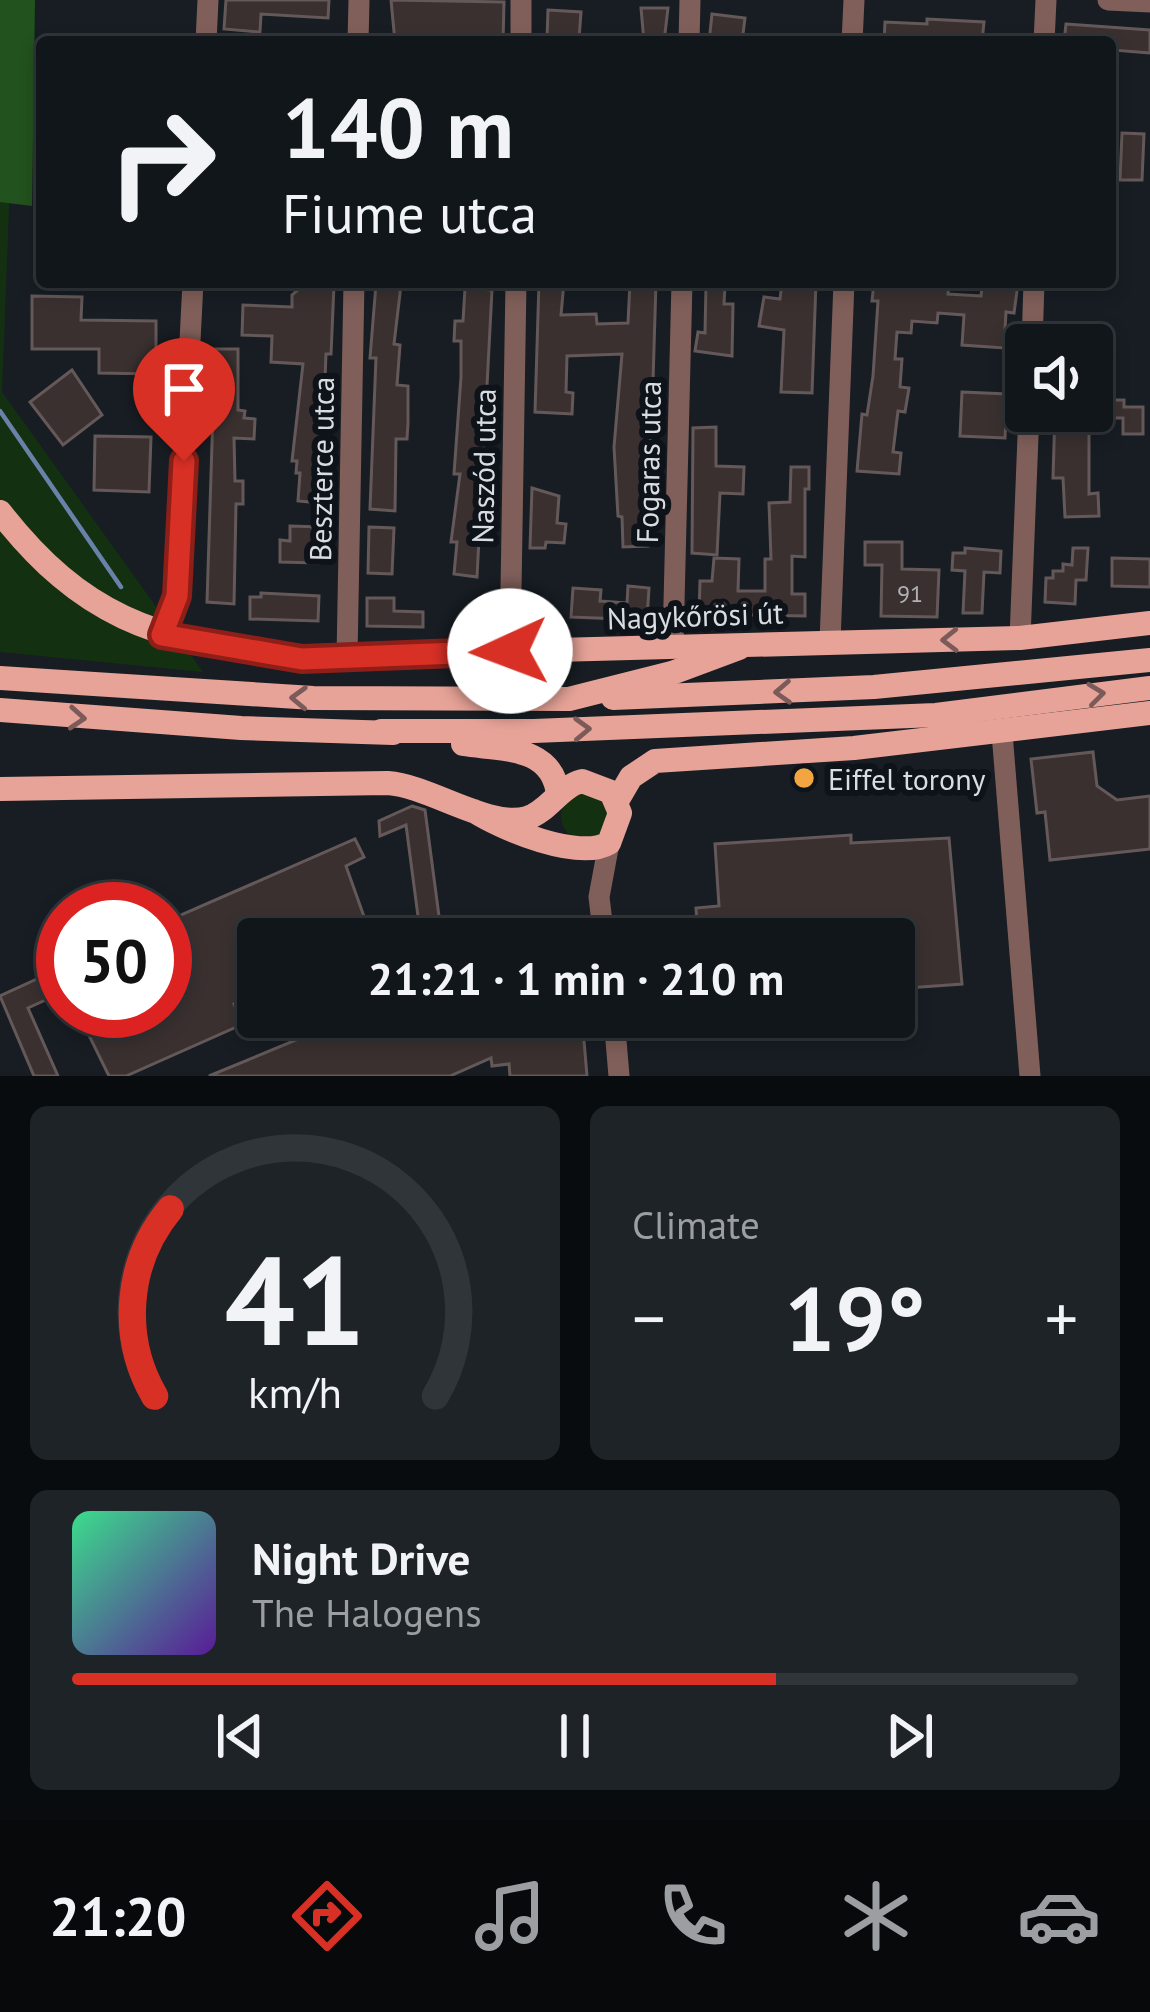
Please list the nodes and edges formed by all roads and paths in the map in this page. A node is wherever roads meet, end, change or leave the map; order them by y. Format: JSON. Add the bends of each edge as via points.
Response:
{"nodes":[{"id":1,"x":208,"y":0,"type":"edge"},
{"id":2,"x":358,"y":0,"type":"edge"},
{"id":3,"x":521,"y":0,"type":"edge"},
{"id":4,"x":690,"y":0,"type":"edge"},
{"id":5,"x":854,"y":0,"type":"edge"},
{"id":6,"x":1046,"y":0,"type":"edge"},
{"id":7,"x":1108,"y":0,"type":"edge"},
{"id":8,"x":1150,"y":2,"type":"edge"},
{"id":9,"x":206,"y":36,"type":"edge"},
{"id":10,"x":358,"y":36,"type":"edge"},
{"id":11,"x":521,"y":36,"type":"edge"},
{"id":12,"x":688,"y":36,"type":"edge"},
{"id":13,"x":852,"y":36,"type":"edge"},
{"id":14,"x":1044,"y":36,"type":"edge"},
{"id":15,"x":193,"y":288,"type":"edge"},
{"id":16,"x":354,"y":288,"type":"edge"},
{"id":17,"x":517,"y":288,"type":"edge"},
{"id":18,"x":682,"y":288,"type":"edge"},
{"id":19,"x":844,"y":288,"type":"edge"},
{"id":20,"x":1034,"y":288,"type":"edge"},
{"id":21,"x":1033,"y":324,"type":"edge"},
{"id":22,"x":1028,"y":432,"type":"edge"},
{"id":23,"x":0,"y":512,"type":"edge"},
{"id":24,"x":1150,"y":623,"type":"edge"},
{"id":25,"x":162,"y":635,"type":"junction"},
{"id":26,"x":1020,"y":638,"type":"junction"},
{"id":27,"x":756,"y":642,"type":"junction"},
{"id":28,"x":830,"y":642,"type":"junction"},
{"id":29,"x":673,"y":644,"type":"junction"},
{"id":30,"x":510,"y":651,"type":"junction"},
{"id":31,"x":347,"y":657,"type":"junction"},
{"id":32,"x":1150,"y":660,"type":"edge"},
{"id":33,"x":0,"y":678,"type":"edge"},
{"id":34,"x":1150,"y":688,"type":"edge"},
{"id":35,"x":569,"y":699,"type":"junction"},
{"id":36,"x":0,"y":710,"type":"edge"},
{"id":37,"x":1150,"y":713,"type":"edge"},
{"id":38,"x":381,"y":731,"type":"junction"},
{"id":39,"x":1002,"y":733,"type":"junction"},
{"id":40,"x":0,"y":789,"type":"edge"},
{"id":41,"x":556,"y":796,"type":"junction"},
{"id":42,"x":617,"y":801,"type":"junction"},
{"id":43,"x":474,"y":811,"type":"junction"},
{"id":44,"x":609,"y":843,"type":"junction"},
{"id":45,"x":571,"y":847,"type":"junction"},
{"id":46,"x":599,"y":897,"type":"junction"},
{"id":47,"x":602,"y":918,"type":"edge"},
{"id":48,"x":616,"y":1038,"type":"edge"},
{"id":49,"x":619,"y":1076,"type":"edge"},
{"id":50,"x":1030,"y":1076,"type":"edge"}],
"edges":[{"from":1,"to":9,"type":"street"},
{"from":2,"to":10,"type":"street"},
{"from":3,"to":11,"type":"street"},
{"from":4,"to":12,"type":"street"},
{"from":5,"to":13,"type":"street"},
{"from":6,"to":14,"type":"street"},
{"from":7,"to":8,"type":"street"},
{"from":15,"to":25,"type":"street","via":[[177,596]]},
{"from":16,"to":31,"type":"street","name":"Beszterce utca"},
{"from":17,"to":30,"type":"street","name":"Naszód utca"},
{"from":18,"to":29,"type":"street","name":"Fogaras utca"},
{"from":19,"to":28,"type":"street"},
{"from":20,"to":21,"type":"street"},
{"from":22,"to":26,"type":"street"},
{"from":23,"to":25,"type":"main road","name":"Nagykőrösi út","via":[[70,585]]},
{"from":24,"to":26,"type":"main road","name":"Nagykőrösi út"},
{"from":25,"to":31,"type":"main road","name":"Nagykőrösi út","via":[[280,657]]},
{"from":26,"to":28,"type":"main road","name":"Nagykőrösi út","one_way":true},
{"from":27,"to":28,"type":"main road","name":"Nagykőrösi út"},
{"from":27,"to":29,"type":"main road","name":"Nagykőrösi út"},
{"from":27,"to":35,"type":"main road"},
{"from":29,"to":30,"type":"main road","name":"Nagykőrösi út"},
{"from":30,"to":31,"type":"main road","name":"Nagykőrösi út"},
{"from":32,"to":35,"type":"main road","one_way":true,"via":[[874,687]]},
{"from":35,"to":33,"type":"main road","one_way":true,"via":[[313,698]]},
{"from":38,"to":34,"type":"main road","one_way":true,"via":[[936,715]]},
{"from":36,"to":38,"type":"main road","one_way":true},
{"from":37,"to":39,"type":"main road"},
{"from":38,"to":41,"type":"main road","via":[[527,753],[550,770]]},
{"from":39,"to":42,"type":"main road","via":[[655,761],[631,777]]},
{"from":39,"to":50,"type":"street"},
{"from":40,"to":43,"type":"main road","via":[[388,783]]},
{"from":41,"to":42,"type":"main road","via":[[592,782]]},
{"from":41,"to":43,"type":"main road","via":[[518,820]]},
{"from":41,"to":45,"type":"main road","via":[[552,826]]},
{"from":42,"to":44,"type":"main road","via":[[619,824]]},
{"from":43,"to":45,"type":"main road"},
{"from":44,"to":45,"type":"main road"},
{"from":44,"to":46,"type":"street"},
{"from":45,"to":46,"type":"street"},
{"from":46,"to":47,"type":"street"},
{"from":48,"to":49,"type":"street"}]}
